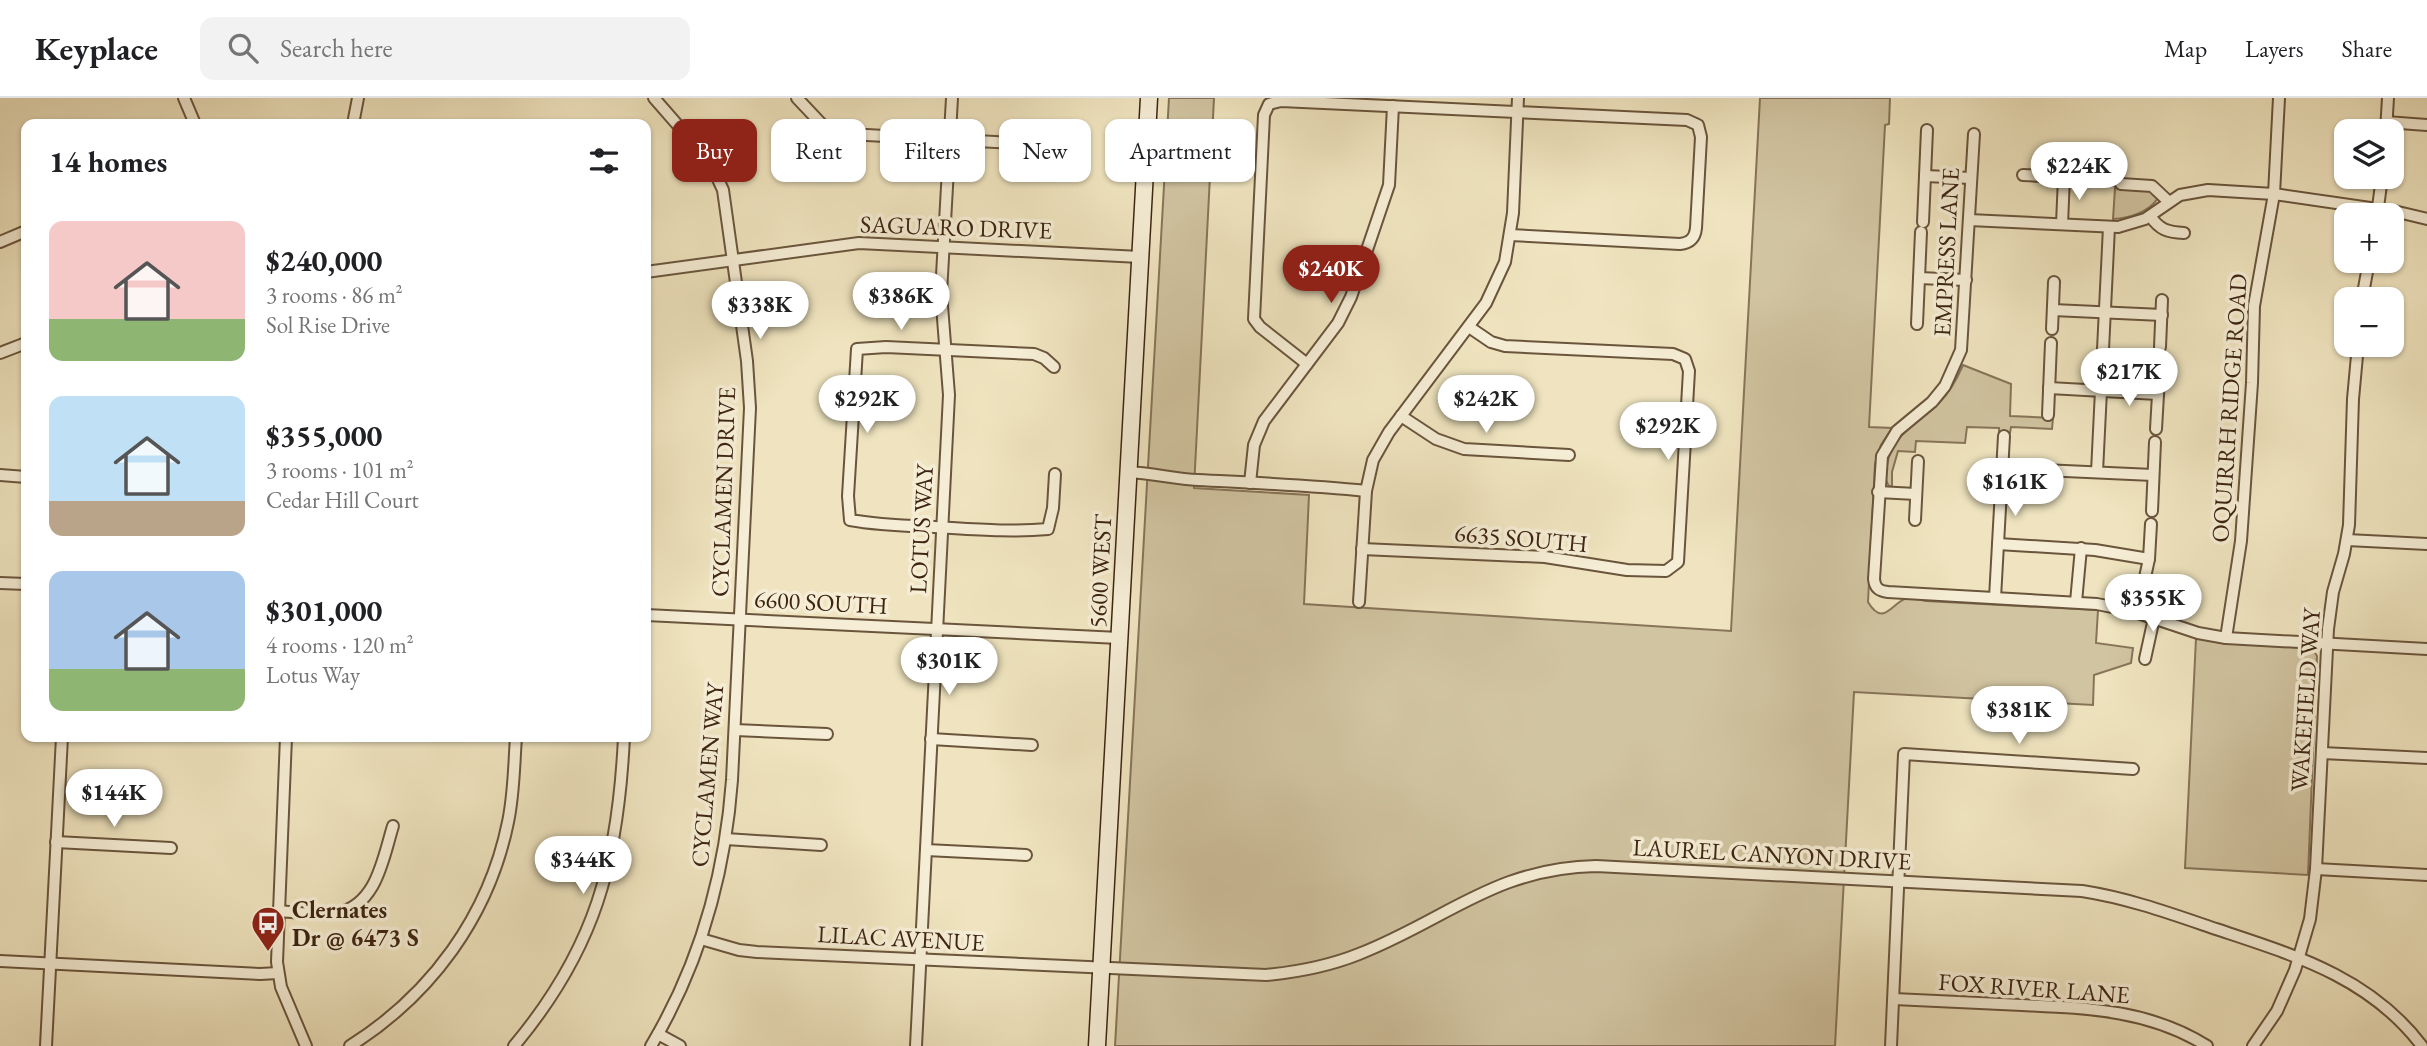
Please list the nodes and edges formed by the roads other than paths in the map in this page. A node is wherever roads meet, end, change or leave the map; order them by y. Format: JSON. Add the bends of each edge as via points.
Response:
{"nodes":[{"id":1,"x":184,"y":98,"type":"edge"},
{"id":2,"x":358,"y":98,"type":"edge"},
{"id":3,"x":654,"y":98,"type":"edge"},
{"id":4,"x":797,"y":98,"type":"edge"},
{"id":5,"x":952,"y":98,"type":"edge"},
{"id":6,"x":1149,"y":98,"type":"edge"},
{"id":7,"x":1518,"y":98,"type":"edge"},
{"id":8,"x":2279,"y":98,"type":"edge"},
{"id":9,"x":2388,"y":98,"type":"edge"},
{"id":10,"x":1393,"y":106,"type":"junction"},
{"id":11,"x":1517,"y":112,"type":"junction"},
{"id":12,"x":193,"y":119,"type":"edge"},
{"id":13,"x":354,"y":119,"type":"edge"},
{"id":14,"x":951,"y":119,"type":"edge"},
{"id":15,"x":2387,"y":119,"type":"edge"},
{"id":16,"x":2427,"y":125,"type":"edge"},
{"id":17,"x":2404,"y":126,"type":"edge"},
{"id":18,"x":1927,"y":130,"type":"dead end"},
{"id":19,"x":1974,"y":134,"type":"dead end"},
{"id":20,"x":880,"y":136,"type":"edge"},
{"id":21,"x":1925,"y":176,"type":"junction"},
{"id":22,"x":2023,"y":176,"type":"dead end"},
{"id":23,"x":2064,"y":177,"type":"junction"},
{"id":24,"x":1971,"y":178,"type":"junction"},
{"id":25,"x":948,"y":182,"type":"edge"},
{"id":26,"x":2274,"y":194,"type":"junction"},
{"id":27,"x":2168,"y":201,"type":"junction"},
{"id":28,"x":2334,"y":204,"type":"edge"},
{"id":29,"x":2150,"y":216,"type":"junction"},
{"id":30,"x":2404,"y":216,"type":"edge"},
{"id":31,"x":2427,"y":219,"type":"edge"},
{"id":32,"x":1969,"y":220,"type":"junction"},
{"id":33,"x":2062,"y":225,"type":"junction"},
{"id":34,"x":2109,"y":227,"type":"junction"},
{"id":35,"x":2184,"y":233,"type":"dead end"},
{"id":36,"x":21,"y":234,"type":"edge"},
{"id":37,"x":1510,"y":235,"type":"junction"},
{"id":38,"x":0,"y":242,"type":"edge"},
{"id":39,"x":944,"y":246,"type":"junction"},
{"id":40,"x":1140,"y":257,"type":"junction"},
{"id":41,"x":733,"y":260,"type":"junction"},
{"id":42,"x":651,"y":271,"type":"edge"},
{"id":43,"x":1919,"y":278,"type":"junction"},
{"id":44,"x":1966,"y":280,"type":"junction"},
{"id":45,"x":2054,"y":282,"type":"dead end"},
{"id":46,"x":2162,"y":300,"type":"dead end"},
{"id":47,"x":2053,"y":310,"type":"junction"},
{"id":48,"x":2105,"y":313,"type":"junction"},
{"id":49,"x":2162,"y":315,"type":"junction"},
{"id":50,"x":1917,"y":324,"type":"dead end"},
{"id":51,"x":1469,"y":327,"type":"junction"},
{"id":52,"x":2052,"y":329,"type":"dead end"},
{"id":53,"x":2051,"y":343,"type":"dead end"},
{"id":54,"x":21,"y":345,"type":"edge"},
{"id":55,"x":2160,"y":347,"type":"dead end"},
{"id":56,"x":944,"y":350,"type":"junction"},
{"id":57,"x":0,"y":353,"type":"edge"},
{"id":58,"x":2357,"y":357,"type":"edge"},
{"id":59,"x":2160,"y":360,"type":"dead end"},
{"id":60,"x":1307,"y":364,"type":"junction"},
{"id":61,"x":1054,"y":367,"type":"dead end"},
{"id":62,"x":2049,"y":388,"type":"junction"},
{"id":63,"x":2102,"y":391,"type":"junction"},
{"id":64,"x":2158,"y":394,"type":"junction"},
{"id":65,"x":2048,"y":415,"type":"dead end"},
{"id":66,"x":1401,"y":416,"type":"junction"},
{"id":67,"x":2156,"y":429,"type":"dead end"},
{"id":68,"x":2004,"y":436,"type":"dead end"},
{"id":69,"x":2155,"y":442,"type":"dead end"},
{"id":70,"x":1569,"y":455,"type":"dead end"},
{"id":71,"x":1918,"y":461,"type":"dead end"},
{"id":72,"x":2002,"y":468,"type":"junction"},
{"id":73,"x":1129,"y":472,"type":"junction"},
{"id":74,"x":2097,"y":472,"type":"junction"},
{"id":75,"x":1055,"y":474,"type":"dead end"},
{"id":76,"x":0,"y":475,"type":"edge"},
{"id":77,"x":2153,"y":475,"type":"junction"},
{"id":78,"x":21,"y":477,"type":"edge"},
{"id":79,"x":1250,"y":483,"type":"junction"},
{"id":80,"x":1366,"y":491,"type":"junction"},
{"id":81,"x":1878,"y":492,"type":"junction"},
{"id":82,"x":1916,"y":494,"type":"junction"},
{"id":83,"x":2152,"y":511,"type":"dead end"},
{"id":84,"x":1915,"y":520,"type":"dead end"},
{"id":85,"x":2151,"y":524,"type":"dead end"},
{"id":86,"x":942,"y":528,"type":"junction"},
{"id":87,"x":2347,"y":540,"type":"junction"},
{"id":88,"x":1998,"y":544,"type":"junction"},
{"id":89,"x":2427,"y":544,"type":"edge"},
{"id":90,"x":2081,"y":548,"type":"junction"},
{"id":91,"x":1362,"y":549,"type":"junction"},
{"id":92,"x":2149,"y":559,"type":"junction"},
{"id":93,"x":0,"y":583,"type":"edge"},
{"id":94,"x":21,"y":584,"type":"edge"},
{"id":95,"x":2141,"y":591,"type":"dead end"},
{"id":96,"x":1995,"y":598,"type":"junction"},
{"id":97,"x":1359,"y":602,"type":"dead end"},
{"id":98,"x":2077,"y":602,"type":"junction"},
{"id":99,"x":651,"y":615,"type":"edge"},
{"id":100,"x":2154,"y":618,"type":"junction"},
{"id":101,"x":740,"y":620,"type":"junction"},
{"id":102,"x":937,"y":629,"type":"junction"},
{"id":103,"x":1119,"y":638,"type":"junction"},
{"id":104,"x":2225,"y":638,"type":"junction"},
{"id":105,"x":2327,"y":644,"type":"junction"},
{"id":106,"x":2427,"y":649,"type":"edge"},
{"id":107,"x":2145,"y":659,"type":"dead end"},
{"id":108,"x":735,"y":730,"type":"junction"},
{"id":109,"x":827,"y":734,"type":"dead end"},
{"id":110,"x":931,"y":740,"type":"junction"},
{"id":111,"x":62,"y":742,"type":"edge"},
{"id":112,"x":286,"y":742,"type":"edge"},
{"id":113,"x":516,"y":742,"type":"edge"},
{"id":114,"x":624,"y":742,"type":"edge"},
{"id":115,"x":1032,"y":745,"type":"dead end"},
{"id":116,"x":2322,"y":753,"type":"junction"},
{"id":117,"x":2427,"y":758,"type":"edge"},
{"id":118,"x":2133,"y":769,"type":"dead end"},
{"id":119,"x":393,"y":826,"type":"dead end"},
{"id":120,"x":726,"y":839,"type":"junction"},
{"id":121,"x":56,"y":842,"type":"junction"},
{"id":122,"x":821,"y":845,"type":"dead end"},
{"id":123,"x":171,"y":848,"type":"dead end"},
{"id":124,"x":926,"y":850,"type":"junction"},
{"id":125,"x":1026,"y":855,"type":"dead end"},
{"id":126,"x":2316,"y":869,"type":"junction"},
{"id":127,"x":2427,"y":874,"type":"edge"},
{"id":128,"x":1899,"y":881,"type":"junction"},
{"id":129,"x":277,"y":911,"type":"junction"},
{"id":130,"x":701,"y":939,"type":"junction"},
{"id":131,"x":2300,"y":958,"type":"junction"},
{"id":132,"x":920,"y":960,"type":"junction"},
{"id":133,"x":0,"y":961,"type":"edge"},
{"id":134,"x":50,"y":963,"type":"junction"},
{"id":135,"x":1101,"y":969,"type":"junction"},
{"id":136,"x":278,"y":972,"type":"junction"},
{"id":137,"x":1894,"y":999,"type":"junction"},
{"id":138,"x":658,"y":1034,"type":"junction"},
{"id":139,"x":46,"y":1046,"type":"edge"},
{"id":140,"x":306,"y":1046,"type":"edge"},
{"id":141,"x":350,"y":1046,"type":"edge"},
{"id":142,"x":514,"y":1046,"type":"edge"},
{"id":143,"x":651,"y":1046,"type":"edge"},
{"id":144,"x":680,"y":1046,"type":"edge"},
{"id":145,"x":916,"y":1046,"type":"edge"},
{"id":146,"x":1097,"y":1046,"type":"edge"},
{"id":147,"x":1891,"y":1046,"type":"edge"},
{"id":148,"x":2207,"y":1046,"type":"edge"},
{"id":149,"x":2253,"y":1046,"type":"edge"},
{"id":150,"x":2422,"y":1046,"type":"edge"}],
"edges":[{"from":1,"to":12,"type":"street"},
{"from":2,"to":13,"type":"street"},
{"from":3,"to":41,"type":"street","name":"CYCLAMEN DRIVE","via":[[716,171],[725,199]]},
{"from":4,"to":20,"type":"street","via":[[830,133]]},
{"from":5,"to":14,"type":"street","name":"LOTUS WAY"},
{"from":6,"to":40,"type":"main road","name":"5600 WEST"},
{"from":7,"to":11,"type":"street"},
{"from":8,"to":26,"type":"street","name":"OQUIRRH RIDGE ROAD"},
{"from":9,"to":15,"type":"street"},
{"from":10,"to":11,"type":"street"},
{"from":10,"to":60,"type":"street","via":[[1385,198],[1346,311]]},
{"from":10,"to":60,"type":"street","via":[[1281,101],[1269,104],[1264,115],[1254,319]]},
{"from":11,"to":37,"type":"street"},
{"from":11,"to":37,"type":"street","via":[[1696,123],[1701,137],[1696,228],[1691,240],[1680,244]]},
{"from":16,"to":17,"type":"street"},
{"from":18,"to":21,"type":"street"},
{"from":19,"to":24,"type":"street","name":"EMPRESS LANE"},
{"from":21,"to":24,"type":"street"},
{"from":21,"to":43,"type":"street"},
{"from":22,"to":23,"type":"street"},
{"from":23,"to":27,"type":"street","via":[[2152,186]]},
{"from":23,"to":33,"type":"street"},
{"from":24,"to":32,"type":"street","name":"EMPRESS LANE"},
{"from":25,"to":39,"type":"street","name":"LOTUS WAY"},
{"from":26,"to":27,"type":"street","via":[[2197,191]]},
{"from":26,"to":28,"type":"street"},
{"from":26,"to":104,"type":"street","name":"OQUIRRH RIDGE ROAD","via":[[2254,306],[2242,529]]},
{"from":27,"to":29,"type":"street"},
{"from":29,"to":34,"type":"street"},
{"from":29,"to":35,"type":"street","via":[[2165,231]]},
{"from":30,"to":31,"type":"street"},
{"from":32,"to":33,"type":"street"},
{"from":32,"to":44,"type":"street","name":"EMPRESS LANE"},
{"from":33,"to":34,"type":"street"},
{"from":34,"to":48,"type":"street"},
{"from":36,"to":38,"type":"street"},
{"from":37,"to":51,"type":"street","via":[[1497,283]]},
{"from":39,"to":40,"type":"street","name":"SAGUARO DRIVE"},
{"from":39,"to":41,"type":"street","name":"SAGUARO DRIVE","via":[[859,243]]},
{"from":39,"to":56,"type":"street","name":"LOTUS WAY"},
{"from":40,"to":73,"type":"main road","name":"5600 WEST"},
{"from":41,"to":42,"type":"street","name":"SAGUARO DRIVE"},
{"from":41,"to":101,"type":"street","name":"CYCLAMEN DRIVE","via":[[750,408]]},
{"from":43,"to":44,"type":"street"},
{"from":43,"to":50,"type":"street"},
{"from":44,"to":81,"type":"street","name":"EMPRESS LANE","via":[[1956,366],[1937,396],[1890,439],[1880,462]]},
{"from":45,"to":47,"type":"street"},
{"from":46,"to":49,"type":"street"},
{"from":47,"to":48,"type":"street"},
{"from":47,"to":52,"type":"street"},
{"from":48,"to":49,"type":"street"},
{"from":48,"to":63,"type":"street"},
{"from":49,"to":55,"type":"street"},
{"from":51,"to":66,"type":"street"},
{"from":51,"to":91,"type":"street","name":"6635 SOUTH","via":[[1505,346],[1673,354],[1685,359],[1689,371],[1683,490],[1679,555],[1674,566],[1666,571],[1627,569],[1545,557]]},
{"from":53,"to":62,"type":"street"},
{"from":54,"to":57,"type":"street"},
{"from":56,"to":61,"type":"street","via":[[1034,354]]},
{"from":56,"to":86,"type":"street","name":"LOTUS WAY","via":[[949,395]]},
{"from":56,"to":86,"type":"street","via":[[858,349],[849,483],[849,520]]},
{"from":58,"to":87,"type":"street","name":"WAKEFIELD WAY"},
{"from":59,"to":64,"type":"street"},
{"from":60,"to":79,"type":"street","via":[[1261,426]]},
{"from":62,"to":63,"type":"street"},
{"from":62,"to":65,"type":"street"},
{"from":63,"to":64,"type":"street"},
{"from":63,"to":74,"type":"street"},
{"from":64,"to":67,"type":"street"},
{"from":66,"to":70,"type":"street","via":[[1436,439],[1464,449]]},
{"from":66,"to":80,"type":"street","via":[[1378,450]]},
{"from":68,"to":72,"type":"street"},
{"from":69,"to":77,"type":"street"},
{"from":71,"to":82,"type":"street"},
{"from":72,"to":74,"type":"street"},
{"from":72,"to":88,"type":"street"},
{"from":73,"to":79,"type":"street"},
{"from":73,"to":103,"type":"main road","name":"5600 WEST"},
{"from":74,"to":77,"type":"street"},
{"from":75,"to":86,"type":"street","via":[[1048,529]]},
{"from":76,"to":78,"type":"street"},
{"from":77,"to":83,"type":"street"},
{"from":79,"to":80,"type":"street"},
{"from":80,"to":91,"type":"street"},
{"from":81,"to":82,"type":"street"},
{"from":81,"to":96,"type":"street","name":"EMPRESS LANE","via":[[1874,579],[1881,592]]},
{"from":82,"to":84,"type":"street"},
{"from":85,"to":92,"type":"street"},
{"from":86,"to":102,"type":"street","name":"LOTUS WAY"},
{"from":87,"to":89,"type":"street"},
{"from":87,"to":105,"type":"street","name":"WAKEFIELD WAY","via":[[2333,592]]},
{"from":88,"to":90,"type":"street"},
{"from":88,"to":96,"type":"street"},
{"from":90,"to":92,"type":"street"},
{"from":90,"to":98,"type":"street"},
{"from":91,"to":97,"type":"street"},
{"from":92,"to":95,"type":"street"},
{"from":93,"to":94,"type":"street"},
{"from":96,"to":98,"type":"street"},
{"from":98,"to":100,"type":"street","via":[[2109,605]]},
{"from":99,"to":101,"type":"street","name":"6600 SOUTH"},
{"from":100,"to":104,"type":"street"},
{"from":100,"to":107,"type":"street"},
{"from":101,"to":102,"type":"street","name":"6600 SOUTH"},
{"from":101,"to":108,"type":"street","name":"CYCLAMEN WAY"},
{"from":102,"to":103,"type":"street","name":"6600 SOUTH"},
{"from":102,"to":110,"type":"street","name":"LOTUS WAY"},
{"from":103,"to":135,"type":"main road","name":"5600 WEST"},
{"from":104,"to":105,"type":"street"},
{"from":105,"to":106,"type":"street"},
{"from":105,"to":116,"type":"street","name":"WAKEFIELD WAY"},
{"from":108,"to":109,"type":"street"},
{"from":108,"to":120,"type":"street","name":"CYCLAMEN WAY"},
{"from":110,"to":115,"type":"street"},
{"from":110,"to":124,"type":"street","name":"LOTUS WAY"},
{"from":111,"to":121,"type":"street"},
{"from":112,"to":129,"type":"street"},
{"from":113,"to":141,"type":"street","via":[[506,832],[476,913],[418,992]]},
{"from":114,"to":142,"type":"street","via":[[614,845],[588,930],[557,990]]},
{"from":116,"to":117,"type":"street"},
{"from":116,"to":126,"type":"street","name":"WAKEFIELD WAY"},
{"from":118,"to":128,"type":"street","via":[[1904,754]]},
{"from":119,"to":129,"type":"street","via":[[377,878],[358,904],[336,913]]},
{"from":120,"to":122,"type":"street"},
{"from":120,"to":130,"type":"street","name":"CYCLAMEN WAY"},
{"from":121,"to":123,"type":"street"},
{"from":121,"to":134,"type":"street"},
{"from":124,"to":125,"type":"street"},
{"from":124,"to":132,"type":"street","name":"LOTUS WAY"},
{"from":126,"to":127,"type":"street"},
{"from":126,"to":131,"type":"street","name":"WAKEFIELD WAY"},
{"from":128,"to":131,"type":"street","name":"LAUREL CANYON DRIVE","via":[[2112,895]]},
{"from":128,"to":135,"type":"street","name":"LAUREL CANYON DRIVE","via":[[1564,868],[1501,883],[1374,948],[1317,968],[1249,975]]},
{"from":128,"to":137,"type":"street"},
{"from":129,"to":136,"type":"street"},
{"from":130,"to":132,"type":"street","name":"LILAC AVENUE","via":[[748,951]]},
{"from":130,"to":138,"type":"street","name":"CYCLAMEN WAY"},
{"from":131,"to":149,"type":"street","name":"WAKEFIELD WAY","via":[[2277,1011]]},
{"from":131,"to":150,"type":"street","name":"LAUREL CANYON DRIVE","via":[[2343,977],[2386,1008]]},
{"from":132,"to":135,"type":"street","name":"LILAC AVENUE"},
{"from":132,"to":145,"type":"street","name":"LOTUS WAY"},
{"from":133,"to":134,"type":"street"},
{"from":134,"to":136,"type":"street"},
{"from":134,"to":139,"type":"street"},
{"from":135,"to":146,"type":"main road","name":"5600 WEST"},
{"from":136,"to":140,"type":"street"},
{"from":137,"to":147,"type":"street"},
{"from":137,"to":148,"type":"street","name":"FOX RIVER LANE","via":[[2090,1008],[2167,1025]]},
{"from":138,"to":143,"type":"street","name":"CYCLAMEN WAY"},
{"from":138,"to":144,"type":"street"}]}
